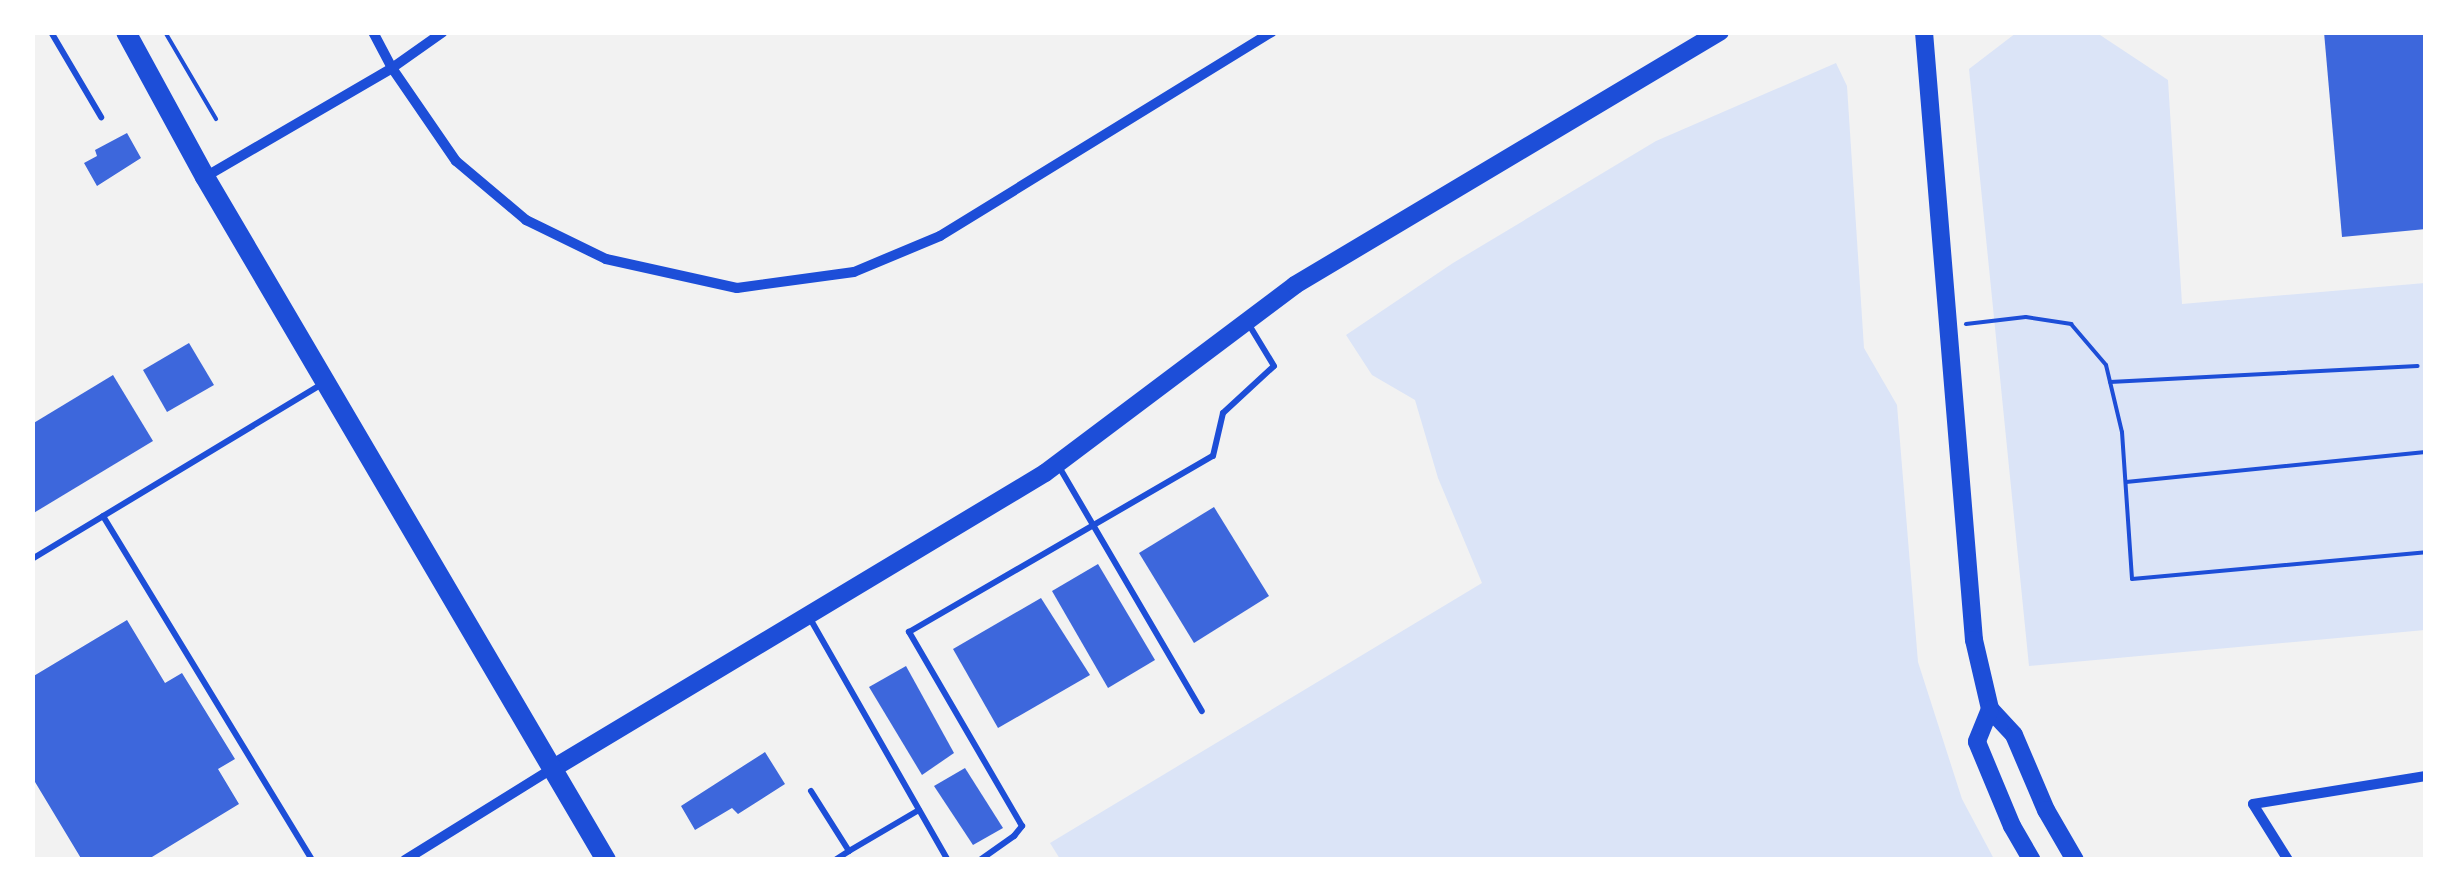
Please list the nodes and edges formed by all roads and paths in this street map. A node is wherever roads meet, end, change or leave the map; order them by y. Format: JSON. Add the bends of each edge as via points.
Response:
{"nodes":[{"id":1,"x":51,"y":32,"type":"edge"},
{"id":2,"x":126,"y":32,"type":"edge"},
{"id":3,"x":165,"y":32,"type":"edge"},
{"id":4,"x":373,"y":32,"type":"edge"},
{"id":5,"x":443,"y":32,"type":"edge"},
{"id":6,"x":1272,"y":32,"type":"edge"},
{"id":7,"x":1720,"y":32,"type":"edge"},
{"id":8,"x":1924,"y":32,"type":"edge"},
{"id":9,"x":392,"y":68,"type":"junction"},
{"id":10,"x":101,"y":117,"type":"dead end"},
{"id":11,"x":216,"y":119,"type":"dead end"},
{"id":12,"x":206,"y":177,"type":"junction"},
{"id":13,"x":1247,"y":322,"type":"junction"},
{"id":14,"x":1946,"y":327,"type":"junction"},
{"id":15,"x":2418,"y":366,"type":"dead end"},
{"id":16,"x":326,"y":382,"type":"junction"},
{"id":17,"x":2110,"y":382,"type":"junction"},
{"id":18,"x":2426,"y":452,"type":"edge"},
{"id":19,"x":1058,"y":464,"type":"junction"},
{"id":20,"x":2126,"y":482,"type":"junction"},
{"id":21,"x":103,"y":516,"type":"junction"},
{"id":22,"x":1094,"y":526,"type":"junction"},
{"id":23,"x":2426,"y":552,"type":"edge"},
{"id":24,"x":32,"y":559,"type":"edge"},
{"id":25,"x":808,"y":614,"type":"junction"},
{"id":26,"x":1990,"y":709,"type":"junction"},
{"id":27,"x":1202,"y":711,"type":"dead end"},
{"id":28,"x":552,"y":769,"type":"junction"},
{"id":29,"x":2426,"y":776,"type":"edge"},
{"id":30,"x":811,"y":791,"type":"dead end"},
{"id":31,"x":918,"y":810,"type":"junction"},
{"id":32,"x":849,"y":851,"type":"junction"},
{"id":33,"x":312,"y":860,"type":"edge"},
{"id":34,"x":405,"y":860,"type":"edge"},
{"id":35,"x":606,"y":860,"type":"edge"},
{"id":36,"x":835,"y":860,"type":"edge"},
{"id":37,"x":948,"y":860,"type":"edge"},
{"id":38,"x":980,"y":860,"type":"edge"},
{"id":39,"x":2032,"y":860,"type":"edge"},
{"id":40,"x":2075,"y":860,"type":"edge"},
{"id":41,"x":2288,"y":860,"type":"edge"}],
"edges":[{"from":1,"to":10,"type":"lane"},
{"from":2,"to":12,"type":"main road"},
{"from":3,"to":11,"type":"path"},
{"from":4,"to":9,"type":"street"},
{"from":5,"to":9,"type":"street"},
{"from":6,"to":9,"type":"street","via":[[940,236],[854,272],[737,288],[606,259],[526,220],[456,160]]},
{"from":7,"to":13,"type":"main road","via":[[1296,285]]},
{"from":8,"to":14,"type":"main road"},
{"from":9,"to":12,"type":"street"},
{"from":12,"to":16,"type":"main road"},
{"from":13,"to":19,"type":"main road"},
{"from":13,"to":22,"type":"lane","via":[[1274,366],[1223,413],[1212,456]]},
{"from":14,"to":17,"type":"path","via":[[2026,317],[2072,324],[2106,366]]},
{"from":14,"to":26,"type":"main road","via":[[1974,640]]},
{"from":15,"to":17,"type":"path"},
{"from":16,"to":21,"type":"lane"},
{"from":16,"to":28,"type":"main road"},
{"from":17,"to":20,"type":"path"},
{"from":18,"to":20,"type":"path"},
{"from":19,"to":22,"type":"lane"},
{"from":19,"to":25,"type":"main road"},
{"from":20,"to":23,"type":"path","via":[[2132,579]]},
{"from":21,"to":24,"type":"lane"},
{"from":21,"to":33,"type":"lane"},
{"from":22,"to":27,"type":"lane"},
{"from":22,"to":38,"type":"lane","via":[[909,632],[1022,826]]},
{"from":25,"to":28,"type":"main road"},
{"from":25,"to":31,"type":"lane"},
{"from":26,"to":39,"type":"main road","via":[[1976,742]]},
{"from":26,"to":40,"type":"main road","via":[[2014,736]]},
{"from":28,"to":34,"type":"street"},
{"from":28,"to":35,"type":"main road"},
{"from":29,"to":41,"type":"street","via":[[2253,804]]},
{"from":30,"to":32,"type":"lane"},
{"from":31,"to":32,"type":"lane"},
{"from":31,"to":37,"type":"lane"},
{"from":32,"to":36,"type":"lane"}]}
